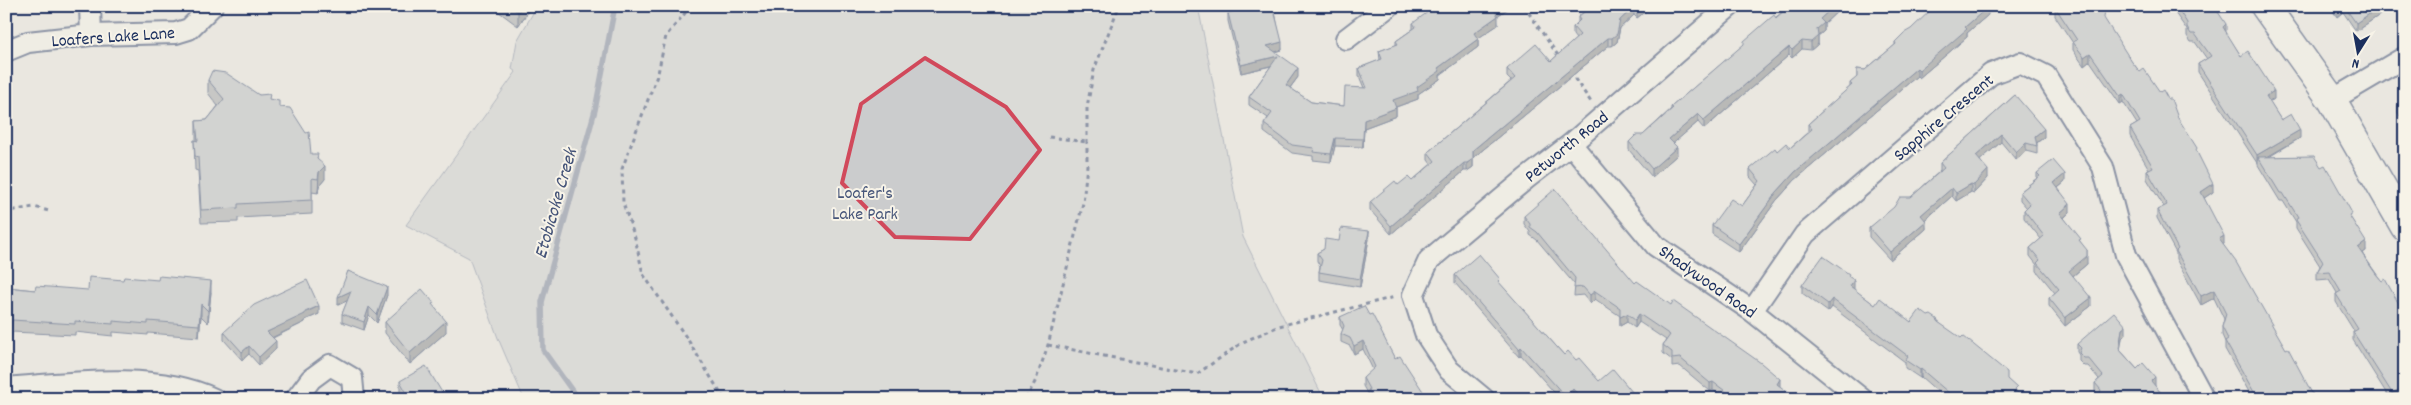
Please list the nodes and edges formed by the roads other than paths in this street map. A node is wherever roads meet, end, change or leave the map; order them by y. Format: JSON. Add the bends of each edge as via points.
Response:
{"nodes":[{"id":1,"x":90,"y":6,"type":"edge"},
{"id":2,"x":212,"y":6,"type":"edge"},
{"id":3,"x":1389,"y":6,"type":"edge"},
{"id":4,"x":1730,"y":6,"type":"edge"},
{"id":5,"x":2265,"y":6,"type":"edge"},
{"id":6,"x":91,"y":35,"type":"junction"},
{"id":7,"x":1346,"y":40,"type":"dead end"},
{"id":8,"x":6,"y":51,"type":"edge"},
{"id":9,"x":2405,"y":57,"type":"edge"},
{"id":10,"x":2332,"y":100,"type":"junction"},
{"id":11,"x":1571,"y":144,"type":"junction"},
{"id":12,"x":2405,"y":228,"type":"edge"},
{"id":13,"x":1752,"y":312,"type":"junction"},
{"id":14,"x":6,"y":388,"type":"edge"},
{"id":15,"x":106,"y":390,"type":"edge"},
{"id":16,"x":214,"y":399,"type":"edge"},
{"id":17,"x":296,"y":399,"type":"edge"},
{"id":18,"x":354,"y":399,"type":"edge"},
{"id":19,"x":1484,"y":399,"type":"edge"},
{"id":20,"x":1862,"y":399,"type":"edge"},
{"id":21,"x":2204,"y":399,"type":"edge"}],
"edges":[{"from":1,"to":6,"type":"street"},
{"from":2,"to":6,"type":"street","name":"Loafers Lake Lane","via":[[189,29],[176,33]]},
{"from":3,"to":7,"type":"street"},
{"from":4,"to":11,"type":"street","name":"Petworth Road"},
{"from":5,"to":10,"type":"street"},
{"from":6,"to":8,"type":"street","name":"Loafers Lake Lane","via":[[28,42]]},
{"from":9,"to":10,"type":"street"},
{"from":10,"to":12,"type":"street"},
{"from":11,"to":13,"type":"street","name":"Shadywood Road","via":[[1656,246]]},
{"from":11,"to":19,"type":"street","name":"Petworth Road","via":[[1429,260],[1404,296],[1449,370]]},
{"from":13,"to":20,"type":"street","name":"Shadywood Road"},
{"from":13,"to":21,"type":"street","name":"Sapphire Crescent","via":[[1805,234],[1991,74],[2020,63],[2046,76],[2103,167],[2126,255]]},
{"from":14,"to":15,"type":"street"},
{"from":15,"to":16,"type":"street","via":[[161,384],[203,393]]},
{"from":17,"to":18,"type":"street","via":[[311,379],[330,365],[352,378]]}]}
